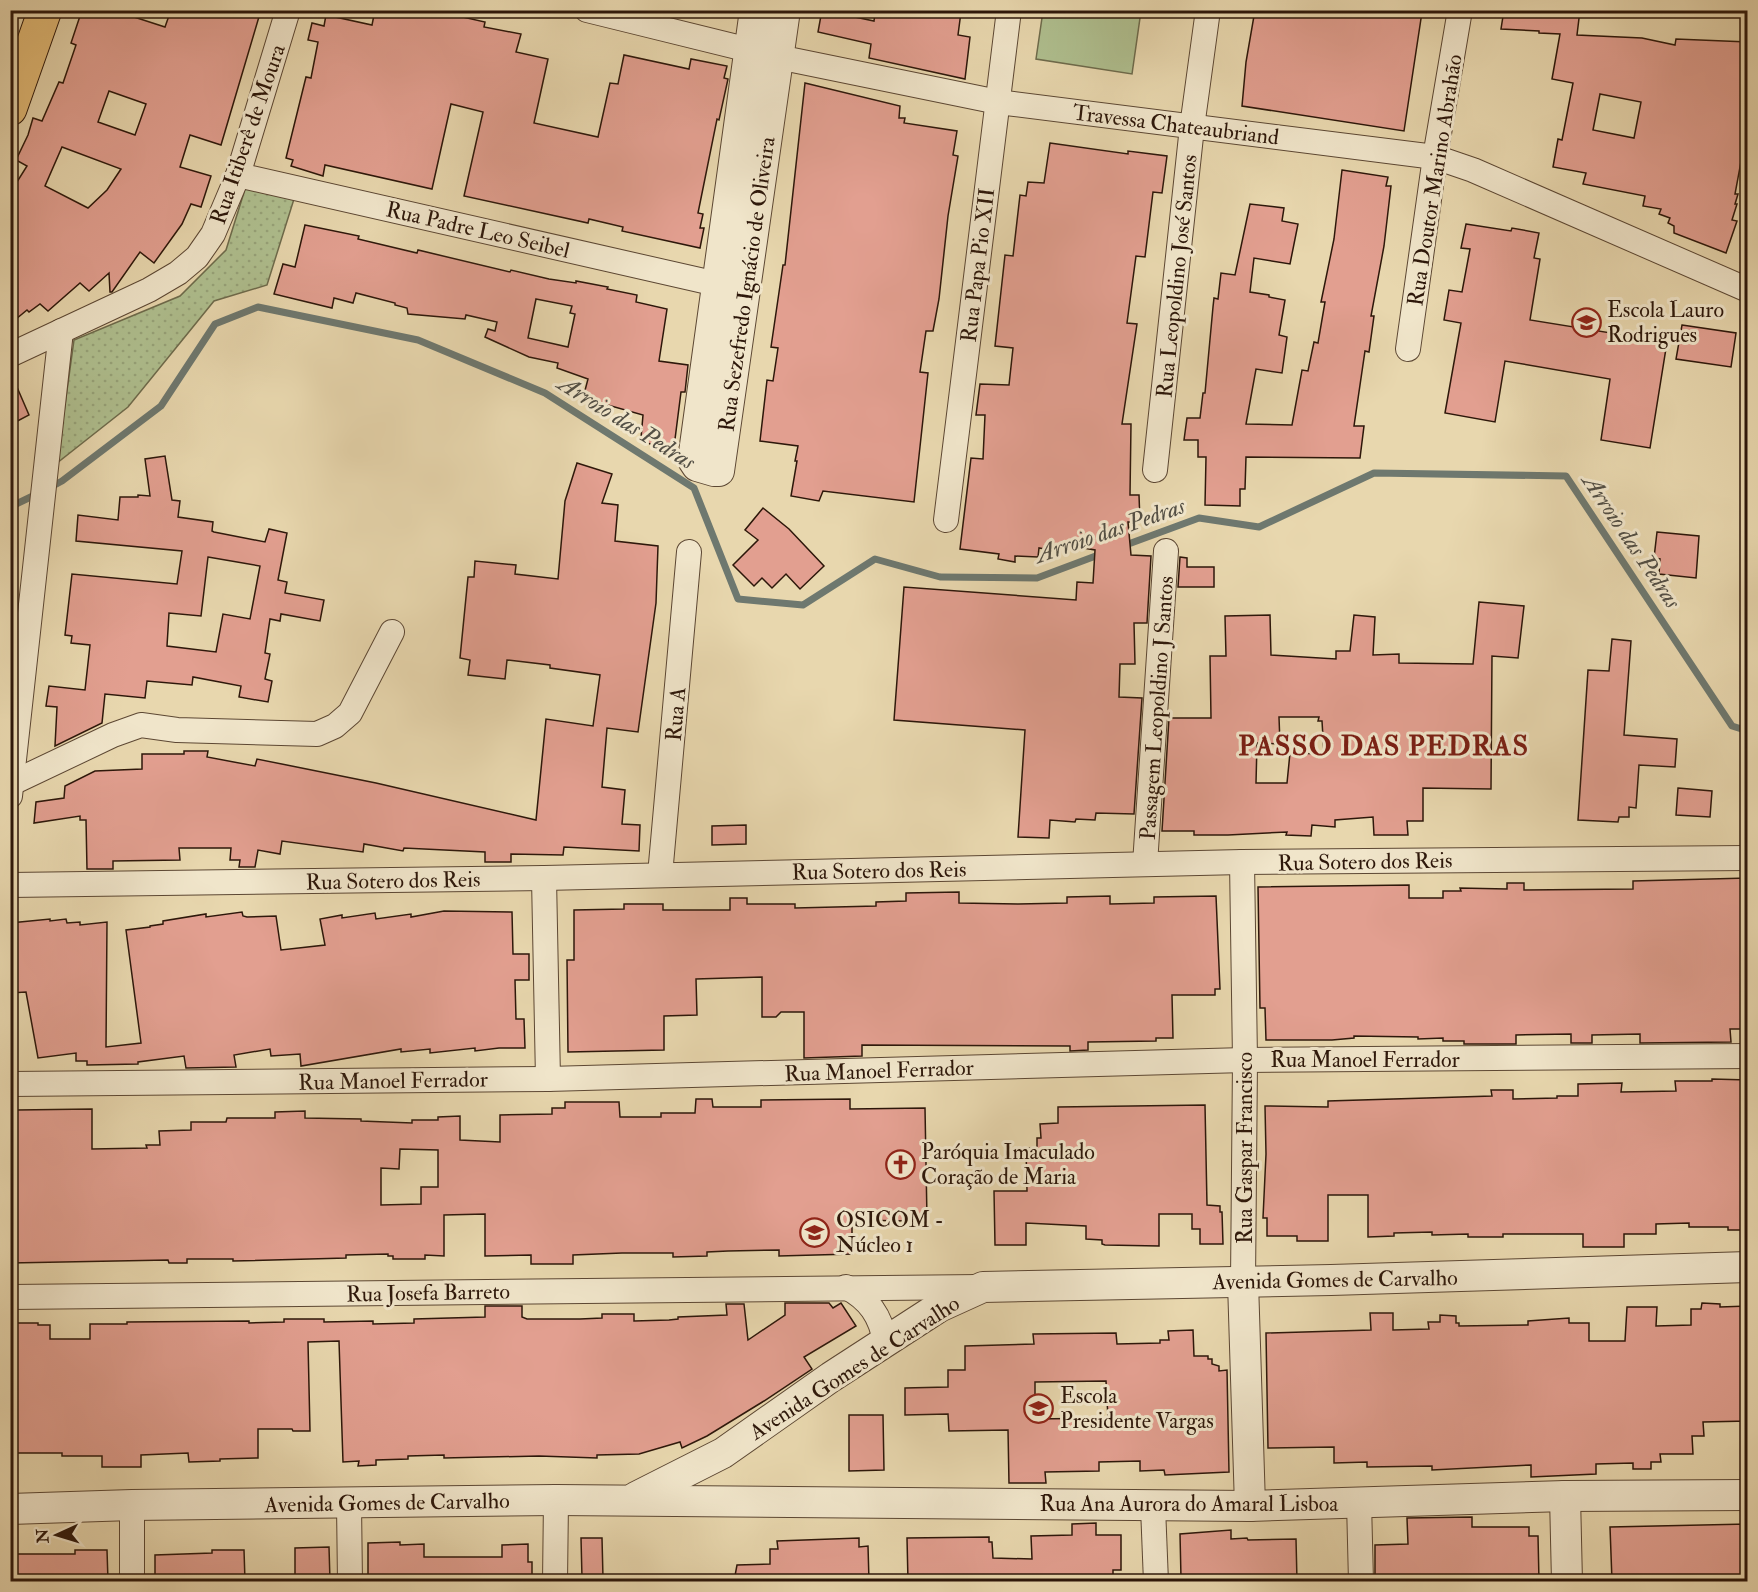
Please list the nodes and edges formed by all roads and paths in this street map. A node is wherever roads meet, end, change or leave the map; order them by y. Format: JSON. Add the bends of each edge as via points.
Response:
{"nodes":[{"id":1,"x":45,"y":10,"type":"edge"},
{"id":2,"x":288,"y":10,"type":"edge"},
{"id":3,"x":587,"y":10,"type":"edge"},
{"id":4,"x":755,"y":10,"type":"edge"},
{"id":5,"x":785,"y":10,"type":"edge"},
{"id":6,"x":1009,"y":10,"type":"edge"},
{"id":7,"x":1208,"y":10,"type":"edge"},
{"id":8,"x":1460,"y":10,"type":"edge"},
{"id":9,"x":766,"y":54,"type":"junction"},
{"id":10,"x":998,"y":102,"type":"junction"},
{"id":11,"x":10,"y":109,"type":"edge"},
{"id":12,"x":1192,"y":127,"type":"junction"},
{"id":13,"x":1436,"y":157,"type":"junction"},
{"id":14,"x":238,"y":175,"type":"junction"},
{"id":15,"x":717,"y":284,"type":"junction"},
{"id":16,"x":1748,"y":290,"type":"edge"},
{"id":17,"x":61,"y":331,"type":"junction"},
{"id":18,"x":1408,"y":349,"type":"dead end"},
{"id":19,"x":10,"y":355,"type":"edge"},
{"id":20,"x":1155,"y":470,"type":"dead end"},
{"id":21,"x":946,"y":520,"type":"dead end"},
{"id":22,"x":1166,"y":551,"type":"dead end"},
{"id":23,"x":689,"y":552,"type":"dead end"},
{"id":24,"x":392,"y":632,"type":"dead end"},
{"id":25,"x":11,"y":787,"type":"edge"},
{"id":26,"x":1748,"y":858,"type":"edge"},
{"id":27,"x":1242,"y":862,"type":"junction"},
{"id":28,"x":1145,"y":864,"type":"junction"},
{"id":29,"x":660,"y":875,"type":"junction"},
{"id":30,"x":544,"y":878,"type":"junction"},
{"id":31,"x":10,"y":885,"type":"edge"},
{"id":32,"x":1748,"y":1056,"type":"edge"},
{"id":33,"x":1245,"y":1060,"type":"junction"},
{"id":34,"x":548,"y":1078,"type":"junction"},
{"id":35,"x":10,"y":1084,"type":"edge"},
{"id":36,"x":1748,"y":1267,"type":"edge"},
{"id":37,"x":1243,"y":1282,"type":"junction"},
{"id":38,"x":846,"y":1287,"type":"junction"},
{"id":39,"x":982,"y":1287,"type":"junction"},
{"id":40,"x":10,"y":1297,"type":"edge"},
{"id":41,"x":885,"y":1342,"type":"junction"},
{"id":42,"x":1748,"y":1495,"type":"edge"},
{"id":43,"x":1565,"y":1496,"type":"junction"},
{"id":44,"x":556,"y":1500,"type":"junction"},
{"id":45,"x":631,"y":1500,"type":"junction"},
{"id":46,"x":1359,"y":1502,"type":"junction"},
{"id":47,"x":349,"y":1504,"type":"junction"},
{"id":48,"x":132,"y":1506,"type":"junction"},
{"id":49,"x":1250,"y":1506,"type":"junction"},
{"id":50,"x":1153,"y":1507,"type":"junction"},
{"id":51,"x":10,"y":1509,"type":"edge"},
{"id":52,"x":132,"y":1581,"type":"edge"},
{"id":53,"x":350,"y":1581,"type":"edge"},
{"id":54,"x":555,"y":1581,"type":"edge"},
{"id":55,"x":1156,"y":1581,"type":"edge"},
{"id":56,"x":1361,"y":1581,"type":"edge"},
{"id":57,"x":1567,"y":1581,"type":"edge"}],
"edges":[{"from":1,"to":11,"type":"main road"},
{"from":2,"to":14,"type":"street","name":"Rua Itiberê de Moura"},
{"from":3,"to":9,"type":"street","name":"Travessa Chateaubriand"},
{"from":4,"to":9,"type":"street","name":"Rua Sezefredo Ignácio de Oliveira"},
{"from":5,"to":9,"type":"street","name":"Rua Sezefredo Ignácio de Oliveira"},
{"from":6,"to":10,"type":"street","name":"Rua Papa Pio XII"},
{"from":7,"to":12,"type":"street","name":"Rua Leopoldino José Santos"},
{"from":8,"to":13,"type":"street","name":"Rua Doutor Marino Abrahão"},
{"from":9,"to":10,"type":"street","name":"Travessa Chateaubriand"},
{"from":9,"to":15,"type":"street","name":"Rua Sezefredo Ignácio de Oliveira"},
{"from":9,"to":15,"type":"street","name":"Rua Sezefredo Ignácio de Oliveira","via":[[719,471],[697,466],[693,460]]},
{"from":10,"to":12,"type":"street","name":"Travessa Chateaubriand"},
{"from":10,"to":21,"type":"street","name":"Rua Papa Pio XII"},
{"from":12,"to":13,"type":"street","name":"Travessa Chateaubriand"},
{"from":12,"to":20,"type":"street","name":"Rua Leopoldino José Santos"},
{"from":13,"to":16,"type":"street","name":"Travessa Chateaubriand"},
{"from":13,"to":18,"type":"street","name":"Rua Doutor Marino Abrahão"},
{"from":14,"to":15,"type":"street","name":"Rua Padre Leo Seibel"},
{"from":14,"to":17,"type":"street","name":"Rua Itiberê de Moura","via":[[213,234],[197,257],[149,290]]},
{"from":17,"to":19,"type":"street","name":"Rua Itiberê de Moura"},
{"from":17,"to":25,"type":"street"},
{"from":22,"to":28,"type":"street","name":"Passagem Leopoldino J Santos"},
{"from":23,"to":29,"type":"street","name":"Rua A"},
{"from":24,"to":25,"type":"street","via":[[350,713],[317,734],[177,730],[141,725],[113,735]]},
{"from":26,"to":27,"type":"street","name":"Rua Sotero dos Reis"},
{"from":27,"to":28,"type":"street","name":"Rua Sotero dos Reis"},
{"from":27,"to":33,"type":"street","name":"Rua Gaspar Francisco"},
{"from":28,"to":29,"type":"street","name":"Rua Sotero dos Reis"},
{"from":29,"to":30,"type":"street","name":"Rua Sotero dos Reis"},
{"from":30,"to":31,"type":"street","name":"Rua Sotero dos Reis"},
{"from":30,"to":34,"type":"street"},
{"from":32,"to":33,"type":"street","name":"Rua Manoel Ferrador"},
{"from":33,"to":34,"type":"street","name":"Rua Manoel Ferrador"},
{"from":33,"to":37,"type":"street","name":"Rua Gaspar Francisco"},
{"from":34,"to":35,"type":"street","name":"Rua Manoel Ferrador"},
{"from":36,"to":37,"type":"street","name":"Avenida Gomes de Carvalho"},
{"from":37,"to":39,"type":"street","name":"Avenida Gomes de Carvalho"},
{"from":37,"to":49,"type":"street","name":"Rua Gaspar Francisco"},
{"from":38,"to":39,"type":"street","name":"Rua Josefa Barreto"},
{"from":38,"to":40,"type":"street","name":"Rua Josefa Barreto"},
{"from":38,"to":41,"type":"street","via":[[868,1302],[876,1313]]},
{"from":39,"to":41,"type":"street","name":"Avenida Gomes de Carvalho","via":[[939,1307]]},
{"from":41,"to":45,"type":"street","name":"Avenida Gomes de Carvalho","via":[[723,1453]]},
{"from":42,"to":43,"type":"street","name":"Rua Ana Aurora do Amaral Lisboa"},
{"from":43,"to":46,"type":"street","name":"Rua Ana Aurora do Amaral Lisboa"},
{"from":43,"to":57,"type":"street"},
{"from":44,"to":45,"type":"street","name":"Avenida Gomes de Carvalho"},
{"from":44,"to":47,"type":"street","name":"Avenida Gomes de Carvalho"},
{"from":44,"to":54,"type":"street"},
{"from":45,"to":50,"type":"street","name":"Rua Ana Aurora do Amaral Lisboa"},
{"from":46,"to":49,"type":"street","name":"Rua Ana Aurora do Amaral Lisboa"},
{"from":46,"to":56,"type":"street"},
{"from":47,"to":48,"type":"street","name":"Avenida Gomes de Carvalho"},
{"from":47,"to":53,"type":"street"},
{"from":48,"to":51,"type":"street","name":"Avenida Gomes de Carvalho"},
{"from":48,"to":52,"type":"street"},
{"from":49,"to":50,"type":"street","name":"Rua Ana Aurora do Amaral Lisboa"},
{"from":50,"to":55,"type":"street"}]}
